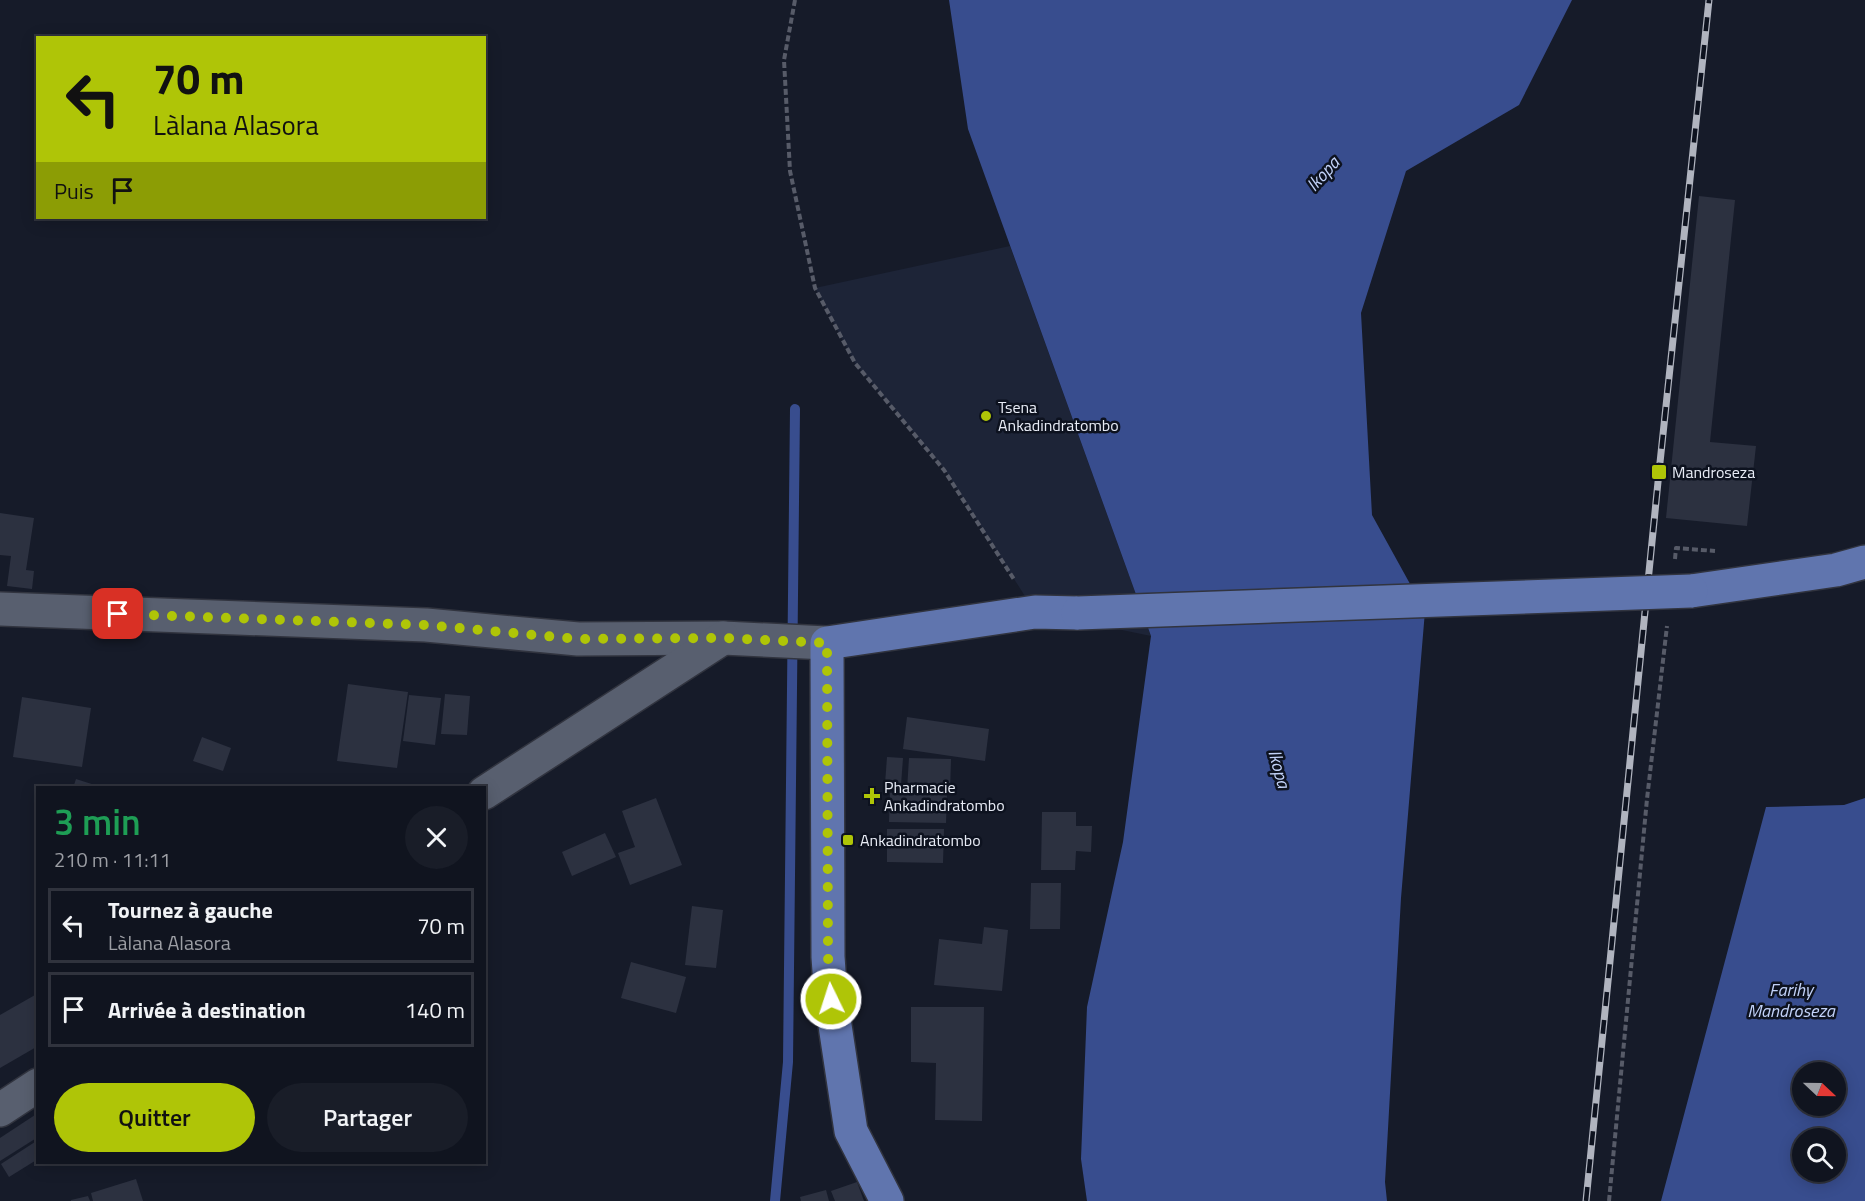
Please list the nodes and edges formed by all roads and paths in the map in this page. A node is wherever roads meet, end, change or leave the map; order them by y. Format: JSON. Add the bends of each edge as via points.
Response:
{"nodes":[{"id":1,"x":795,"y":0,"type":"edge"},
{"id":2,"x":1720,"y":551,"type":"dead end"},
{"id":3,"x":1675,"y":560,"type":"dead end"},
{"id":4,"x":1865,"y":562,"type":"edge"},
{"id":5,"x":0,"y":609,"type":"edge"},
{"id":6,"x":1035,"y":612,"type":"junction"},
{"id":7,"x":1668,"y":617,"type":"dead end"},
{"id":8,"x":723,"y":638,"type":"junction"},
{"id":9,"x":827,"y":643,"type":"junction"},
{"id":10,"x":486,"y":793,"type":"edge"},
{"id":11,"x":36,"y":1086,"type":"edge"},
{"id":12,"x":0,"y":1110,"type":"edge"},
{"id":13,"x":887,"y":1201,"type":"edge"},
{"id":14,"x":1609,"y":1201,"type":"edge"}],
"edges":[{"from":1,"to":6,"type":"path","via":[[783,60],[790,171],[815,288],[855,363],[945,470]]},
{"from":2,"to":3,"type":"path","via":[[1676,548]]},
{"from":4,"to":6,"type":"main road","bridge":true,"via":[[1836,570],[1691,591]]},
{"from":5,"to":8,"type":"street","via":[[426,625],[578,639]]},
{"from":6,"to":9,"type":"main road"},
{"from":7,"to":14,"type":"path"},
{"from":8,"to":9,"type":"street"},
{"from":8,"to":10,"type":"street"},
{"from":9,"to":13,"type":"main road","via":[[831,999],[851,1131]]},
{"from":11,"to":12,"type":"street"}]}
